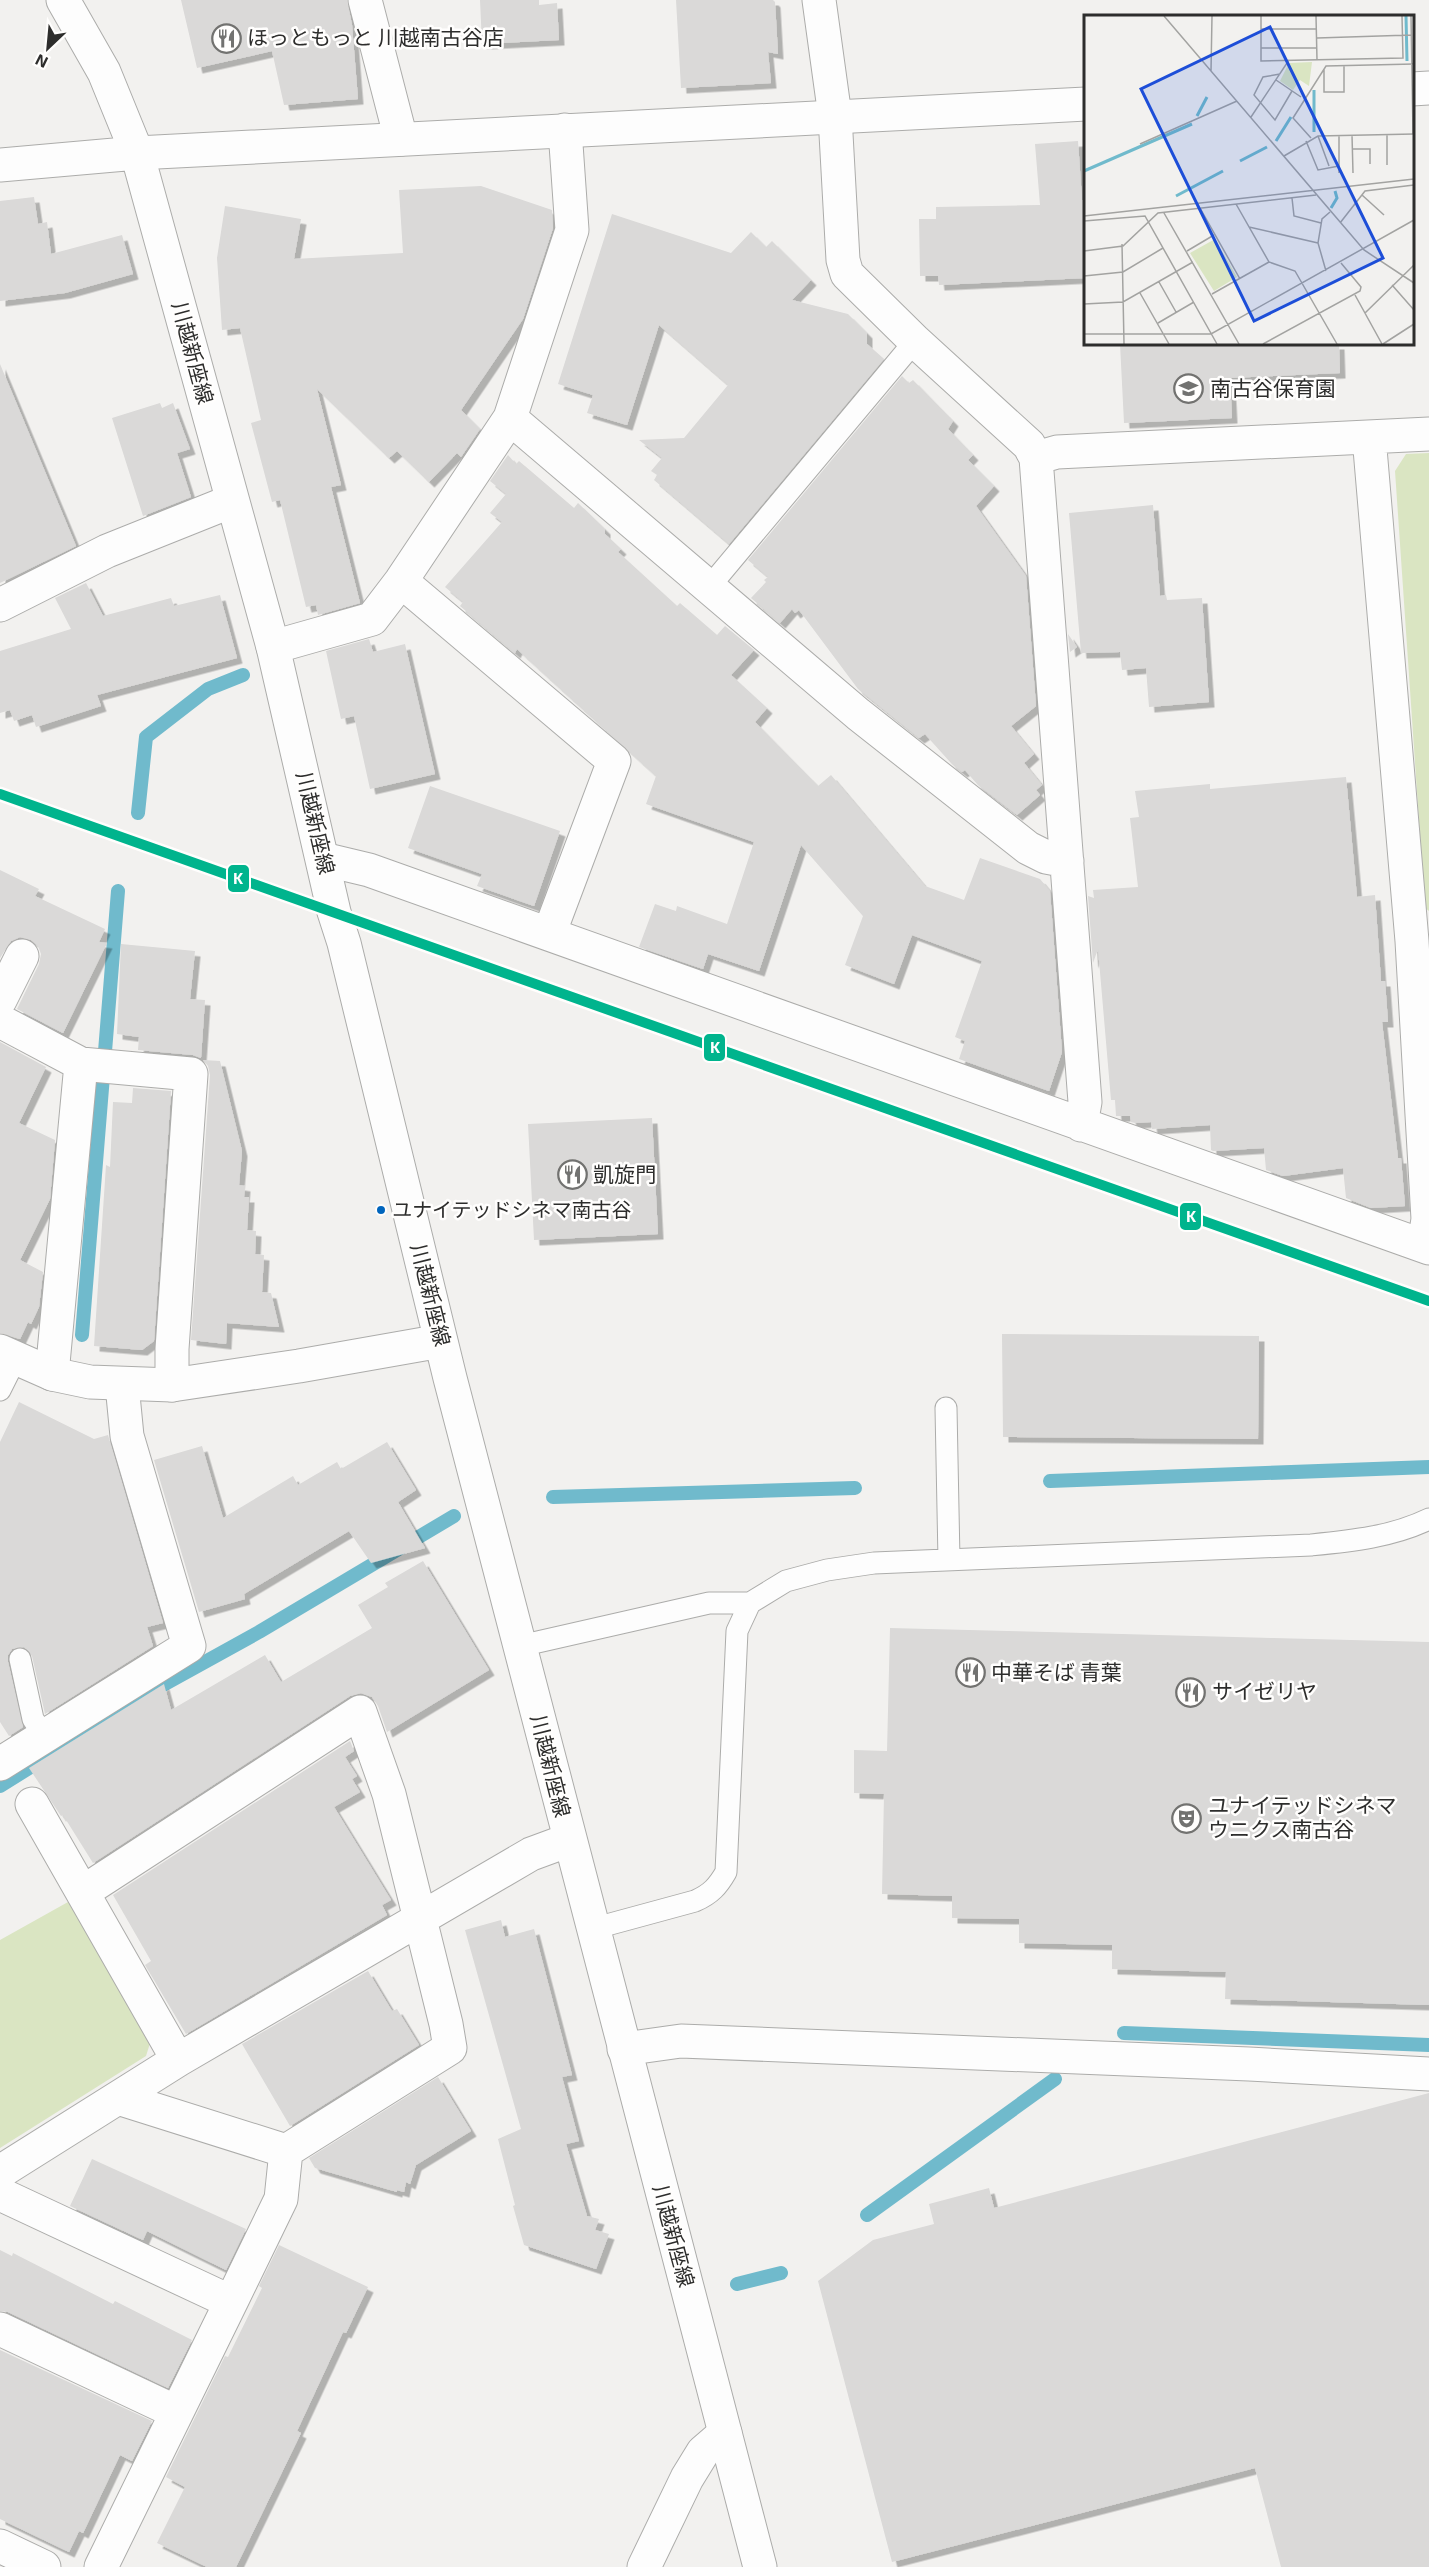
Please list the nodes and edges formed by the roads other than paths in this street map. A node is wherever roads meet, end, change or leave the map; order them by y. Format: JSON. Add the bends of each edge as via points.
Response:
{"nodes":[{"id":1,"x":63,"y":0,"type":"edge"},
{"id":2,"x":365,"y":0,"type":"edge"},
{"id":3,"x":819,"y":0,"type":"edge"},
{"id":4,"x":1429,"y":88,"type":"edge"},
{"id":5,"x":1414,"y":89,"type":"edge"},
{"id":6,"x":1084,"y":104,"type":"edge"},
{"id":7,"x":835,"y":116,"type":"junction"},
{"id":8,"x":565,"y":130,"type":"junction"},
{"id":9,"x":401,"y":139,"type":"junction"},
{"id":10,"x":137,"y":153,"type":"junction"},
{"id":11,"x":0,"y":165,"type":"edge"},
{"id":12,"x":915,"y":341,"type":"junction"},
{"id":13,"x":510,"y":418,"type":"junction"},
{"id":14,"x":1429,"y":434,"type":"edge"},
{"id":15,"x":1369,"y":437,"type":"junction"},
{"id":16,"x":1036,"y":458,"type":"junction"},
{"id":17,"x":232,"y":501,"type":"junction"},
{"id":18,"x":401,"y":581,"type":"junction"},
{"id":19,"x":710,"y":586,"type":"junction"},
{"id":20,"x":0,"y":605,"type":"edge"},
{"id":21,"x":273,"y":647,"type":"junction"},
{"id":22,"x":323,"y":859,"type":"junction"},
{"id":23,"x":1067,"y":861,"type":"junction"},
{"id":24,"x":549,"y":934,"type":"junction"},
{"id":25,"x":1420,"y":940,"type":"edge"},
{"id":26,"x":22,"y":957,"type":"dead end"},
{"id":27,"x":0,"y":1000,"type":"edge"},
{"id":28,"x":0,"y":1021,"type":"edge"},
{"id":29,"x":81,"y":1064,"type":"junction"},
{"id":30,"x":1081,"y":1125,"type":"junction"},
{"id":31,"x":1427,"y":1247,"type":"edge"},
{"id":32,"x":441,"y":1341,"type":"junction"},
{"id":33,"x":8,"y":1354,"type":"edge"},
{"id":34,"x":52,"y":1374,"type":"junction"},
{"id":35,"x":122,"y":1385,"type":"junction"},
{"id":36,"x":172,"y":1385,"type":"junction"},
{"id":37,"x":0,"y":1390,"type":"edge"},
{"id":38,"x":946,"y":1408,"type":"dead end"},
{"id":39,"x":1429,"y":1519,"type":"edge"},
{"id":40,"x":949,"y":1560,"type":"junction"},
{"id":41,"x":750,"y":1603,"type":"junction"},
{"id":42,"x":520,"y":1646,"type":"junction"},
{"id":43,"x":20,"y":1659,"type":"dead end"},
{"id":44,"x":44,"y":1736,"type":"junction"},
{"id":45,"x":0,"y":1764,"type":"edge"},
{"id":46,"x":32,"y":1804,"type":"dead end"},
{"id":47,"x":569,"y":1840,"type":"junction"},
{"id":48,"x":84,"y":1892,"type":"junction"},
{"id":49,"x":419,"y":1921,"type":"junction"},
{"id":50,"x":592,"y":1929,"type":"junction"},
{"id":51,"x":624,"y":2049,"type":"junction"},
{"id":52,"x":178,"y":2060,"type":"junction"},
{"id":53,"x":1429,"y":2074,"type":"edge"},
{"id":54,"x":118,"y":2098,"type":"junction"},
{"id":55,"x":286,"y":2151,"type":"junction"},
{"id":56,"x":0,"y":2172,"type":"edge"},
{"id":57,"x":0,"y":2194,"type":"edge"},
{"id":58,"x":231,"y":2302,"type":"junction"},
{"id":59,"x":0,"y":2329,"type":"edge"},
{"id":60,"x":176,"y":2412,"type":"junction"},
{"id":61,"x":725,"y":2433,"type":"junction"},
{"id":62,"x":0,"y":2546,"type":"edge"},
{"id":63,"x":44,"y":2567,"type":"edge"},
{"id":64,"x":101,"y":2567,"type":"edge"},
{"id":65,"x":644,"y":2567,"type":"edge"},
{"id":66,"x":760,"y":2567,"type":"edge"}],
"edges":[{"from":1,"to":10,"type":"street","name":"川越新座線","via":[[104,72]]},
{"from":2,"to":9,"type":"street"},
{"from":3,"to":7,"type":"street"},
{"from":4,"to":5,"type":"street"},
{"from":6,"to":7,"type":"street"},
{"from":7,"to":8,"type":"street"},
{"from":7,"to":12,"type":"street","via":[[843,260],[848,274]]},
{"from":8,"to":9,"type":"street"},
{"from":8,"to":13,"type":"street","via":[[572,230]]},
{"from":9,"to":10,"type":"street"},
{"from":10,"to":11,"type":"street"},
{"from":10,"to":17,"type":"street","name":"川越新座線"},
{"from":12,"to":16,"type":"street","via":[[1029,445]]},
{"from":12,"to":19,"type":"lane"},
{"from":13,"to":18,"type":"street"},
{"from":13,"to":19,"type":"street"},
{"from":14,"to":15,"type":"street"},
{"from":15,"to":16,"type":"street","via":[[1057,452]]},
{"from":15,"to":25,"type":"street"},
{"from":16,"to":23,"type":"street"},
{"from":17,"to":20,"type":"street","via":[[107,551]]},
{"from":17,"to":21,"type":"street","name":"川越新座線"},
{"from":18,"to":21,"type":"street","via":[[372,618]]},
{"from":18,"to":24,"type":"street","via":[[614,761]]},
{"from":19,"to":23,"type":"street","via":[[858,714],[1028,848],[1046,858]]},
{"from":21,"to":22,"type":"street","name":"川越新座線"},
{"from":22,"to":24,"type":"street","via":[[369,870]]},
{"from":22,"to":32,"type":"street","name":"川越新座線"},
{"from":23,"to":30,"type":"street","via":[[1085,1102]]},
{"from":24,"to":30,"type":"street"},
{"from":25,"to":31,"type":"street"},
{"from":26,"to":27,"type":"street"},
{"from":28,"to":29,"type":"street"},
{"from":29,"to":34,"type":"street"},
{"from":29,"to":36,"type":"street","via":[[191,1074]]},
{"from":30,"to":31,"type":"street"},
{"from":32,"to":36,"type":"street"},
{"from":32,"to":42,"type":"street","name":"川越新座線"},
{"from":33,"to":34,"type":"street"},
{"from":33,"to":37,"type":"lane"},
{"from":34,"to":35,"type":"street"},
{"from":35,"to":36,"type":"street"},
{"from":35,"to":44,"type":"street","via":[[127,1436],[189,1646]]},
{"from":38,"to":40,"type":"lane"},
{"from":39,"to":40,"type":"lane","via":[[1365,1539],[1311,1545]]},
{"from":40,"to":41,"type":"lane","via":[[874,1563],[827,1570],[786,1581]]},
{"from":41,"to":42,"type":"lane","via":[[709,1603]]},
{"from":41,"to":50,"type":"lane","via":[[736,1643],[726,1872],[707,1896]]},
{"from":42,"to":47,"type":"street","name":"川越新座線"},
{"from":43,"to":44,"type":"lane","via":[[33,1719]]},
{"from":44,"to":45,"type":"street"},
{"from":46,"to":48,"type":"street"},
{"from":47,"to":49,"type":"street","via":[[531,1854]]},
{"from":47,"to":50,"type":"street","name":"川越新座線"},
{"from":48,"to":49,"type":"street","via":[[360,1712],[389,1794]]},
{"from":48,"to":52,"type":"street"},
{"from":49,"to":52,"type":"street"},
{"from":49,"to":55,"type":"street","via":[[450,2048]]},
{"from":50,"to":51,"type":"street","name":"川越新座線"},
{"from":51,"to":53,"type":"street","via":[[681,2041]]},
{"from":51,"to":61,"type":"street","name":"川越新座線"},
{"from":52,"to":54,"type":"street"},
{"from":54,"to":55,"type":"street"},
{"from":54,"to":56,"type":"street"},
{"from":55,"to":58,"type":"street","via":[[281,2199]]},
{"from":57,"to":58,"type":"street"},
{"from":58,"to":60,"type":"street"},
{"from":59,"to":60,"type":"street"},
{"from":60,"to":64,"type":"street"},
{"from":61,"to":65,"type":"street","via":[[703,2452],[687,2478]]},
{"from":61,"to":66,"type":"street","name":"川越新座線"},
{"from":62,"to":63,"type":"street"}]}
